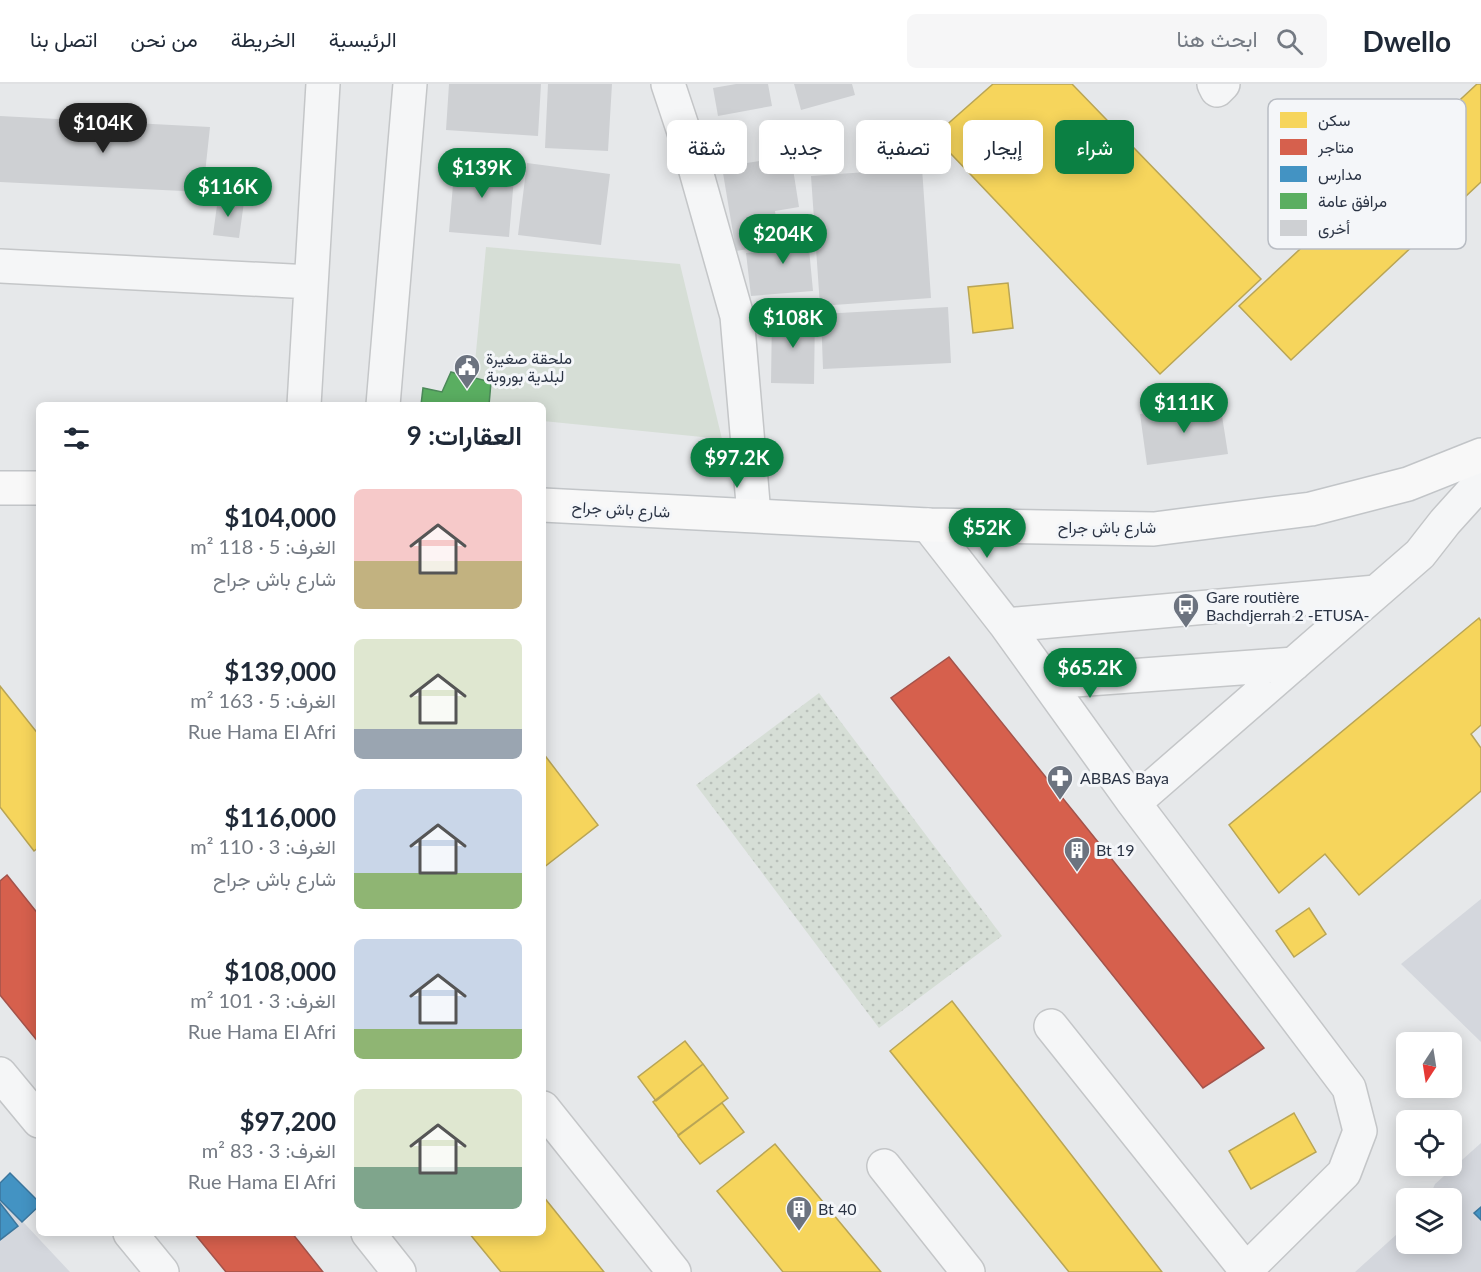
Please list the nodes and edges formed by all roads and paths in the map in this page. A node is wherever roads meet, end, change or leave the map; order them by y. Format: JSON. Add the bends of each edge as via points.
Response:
{"nodes":[{"id":1,"x":323,"y":84,"type":"edge"},
{"id":2,"x":410,"y":84,"type":"edge"},
{"id":3,"x":668,"y":84,"type":"edge"},
{"id":4,"x":1214,"y":84,"type":"edge"},
{"id":5,"x":1223,"y":84,"type":"edge"},
{"id":6,"x":0,"y":266,"type":"edge"},
{"id":7,"x":311,"y":282,"type":"junction"},
{"id":8,"x":304,"y":402,"type":"edge"},
{"id":9,"x":383,"y":402,"type":"edge"},
{"id":10,"x":1481,"y":455,"type":"edge"},
{"id":11,"x":1481,"y":482,"type":"edge"},
{"id":12,"x":0,"y":488,"type":"edge"},
{"id":13,"x":36,"y":488,"type":"edge"},
{"id":14,"x":546,"y":505,"type":"edge"},
{"id":15,"x":754,"y":515,"type":"junction"},
{"id":16,"x":928,"y":525,"type":"junction"},
{"id":17,"x":1376,"y":592,"type":"junction"},
{"id":18,"x":1006,"y":625,"type":"junction"},
{"id":19,"x":1294,"y":664,"type":"junction"},
{"id":20,"x":1047,"y":682,"type":"junction"},
{"id":21,"x":1134,"y":803,"type":"junction"},
{"id":22,"x":1051,"y":1026,"type":"dead end"},
{"id":23,"x":0,"y":1074,"type":"edge"},
{"id":24,"x":546,"y":1112,"type":"edge"},
{"id":25,"x":36,"y":1117,"type":"edge"},
{"id":26,"x":884,"y":1166,"type":"dead end"},
{"id":27,"x":132,"y":1236,"type":"edge"},
{"id":28,"x":370,"y":1236,"type":"edge"},
{"id":29,"x":1245,"y":1271,"type":"edge"},
{"id":30,"x":162,"y":1272,"type":"edge"},
{"id":31,"x":399,"y":1272,"type":"edge"},
{"id":32,"x":674,"y":1272,"type":"edge"},
{"id":33,"x":968,"y":1272,"type":"edge"}],
"edges":[{"from":1,"to":7,"type":"street"},
{"from":2,"to":9,"type":"street"},
{"from":3,"to":15,"type":"street","via":[[737,316]]},
{"from":4,"to":5,"type":"street","via":[[1217,90]]},
{"from":6,"to":7,"type":"street"},
{"from":7,"to":8,"type":"street"},
{"from":10,"to":16,"type":"main road","name":"شارع باش جراح","via":[[1408,484],[1289,512],[1154,529]]},
{"from":11,"to":17,"type":"street","via":[[1420,554]]},
{"from":12,"to":13,"type":"main road"},
{"from":14,"to":15,"type":"main road","name":"شارع باش جراح"},
{"from":15,"to":16,"type":"main road","name":"شارع باش جراح"},
{"from":16,"to":18,"type":"street"},
{"from":17,"to":18,"type":"street"},
{"from":17,"to":19,"type":"street"},
{"from":18,"to":20,"type":"street"},
{"from":19,"to":20,"type":"street"},
{"from":19,"to":21,"type":"street"},
{"from":20,"to":21,"type":"street"},
{"from":21,"to":29,"type":"street","via":[[1349,1088],[1360,1131],[1344,1173]]},
{"from":22,"to":29,"type":"street"},
{"from":23,"to":25,"type":"street"},
{"from":24,"to":32,"type":"street"},
{"from":26,"to":33,"type":"street"},
{"from":27,"to":30,"type":"street"},
{"from":28,"to":31,"type":"street"}]}
